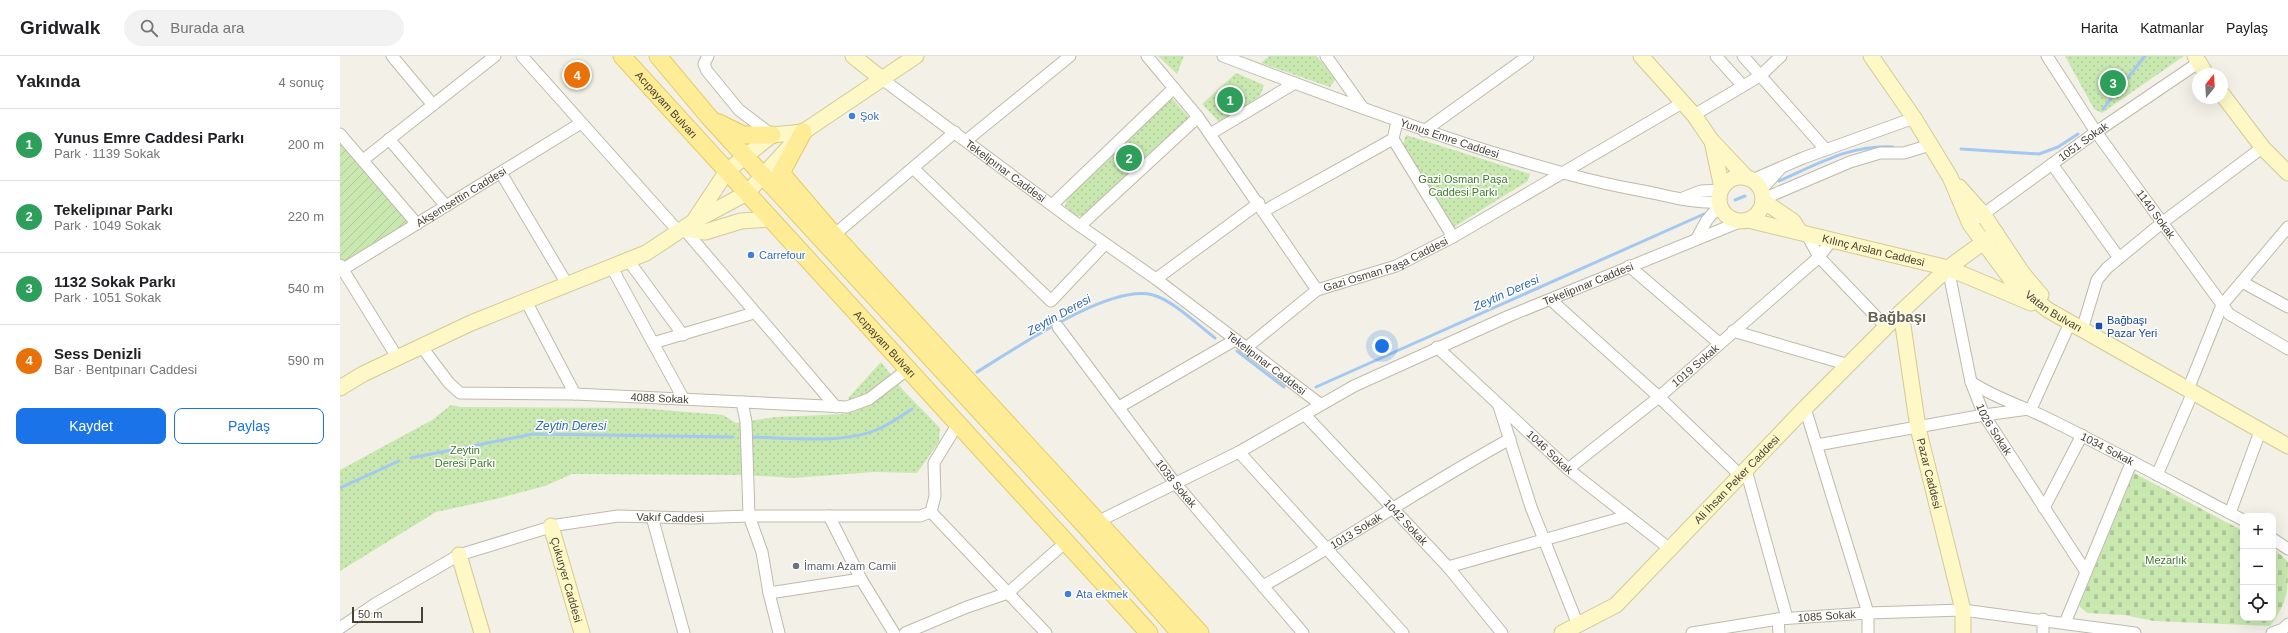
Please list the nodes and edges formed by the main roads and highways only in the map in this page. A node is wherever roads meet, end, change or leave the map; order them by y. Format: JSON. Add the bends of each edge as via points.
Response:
{"nodes":[{"id":1,"x":622,"y":56,"type":"edge"},
{"id":2,"x":658,"y":56,"type":"edge"},
{"id":3,"x":670,"y":56,"type":"edge"},
{"id":4,"x":709,"y":117,"type":"junction"},
{"id":5,"x":803,"y":132,"type":"road end"},
{"id":6,"x":772,"y":134,"type":"road end"},
{"id":7,"x":782,"y":173,"type":"junction"},
{"id":8,"x":782,"y":199,"type":"junction"},
{"id":9,"x":1149,"y":633,"type":"edge"},
{"id":10,"x":1180,"y":633,"type":"edge"},
{"id":11,"x":1200,"y":633,"type":"edge"}],
"edges":[{"from":1,"to":9,"type":"main road","name":"Acıpayam Bulvarı"},
{"from":2,"to":4,"type":"main road","name":"Acıpayam Bulvarı"},
{"from":3,"to":4,"type":"main road"},
{"from":4,"to":6,"type":"main road","via":[[743,135]]},
{"from":4,"to":8,"type":"main road","name":"Acıpayam Bulvarı"},
{"from":5,"to":7,"type":"main road"},
{"from":7,"to":8,"type":"main road"},
{"from":7,"to":11,"type":"main road","via":[[834,235]]},
{"from":8,"to":10,"type":"main road","name":"Acıpayam Bulvarı","via":[[1090,531]]}]}
